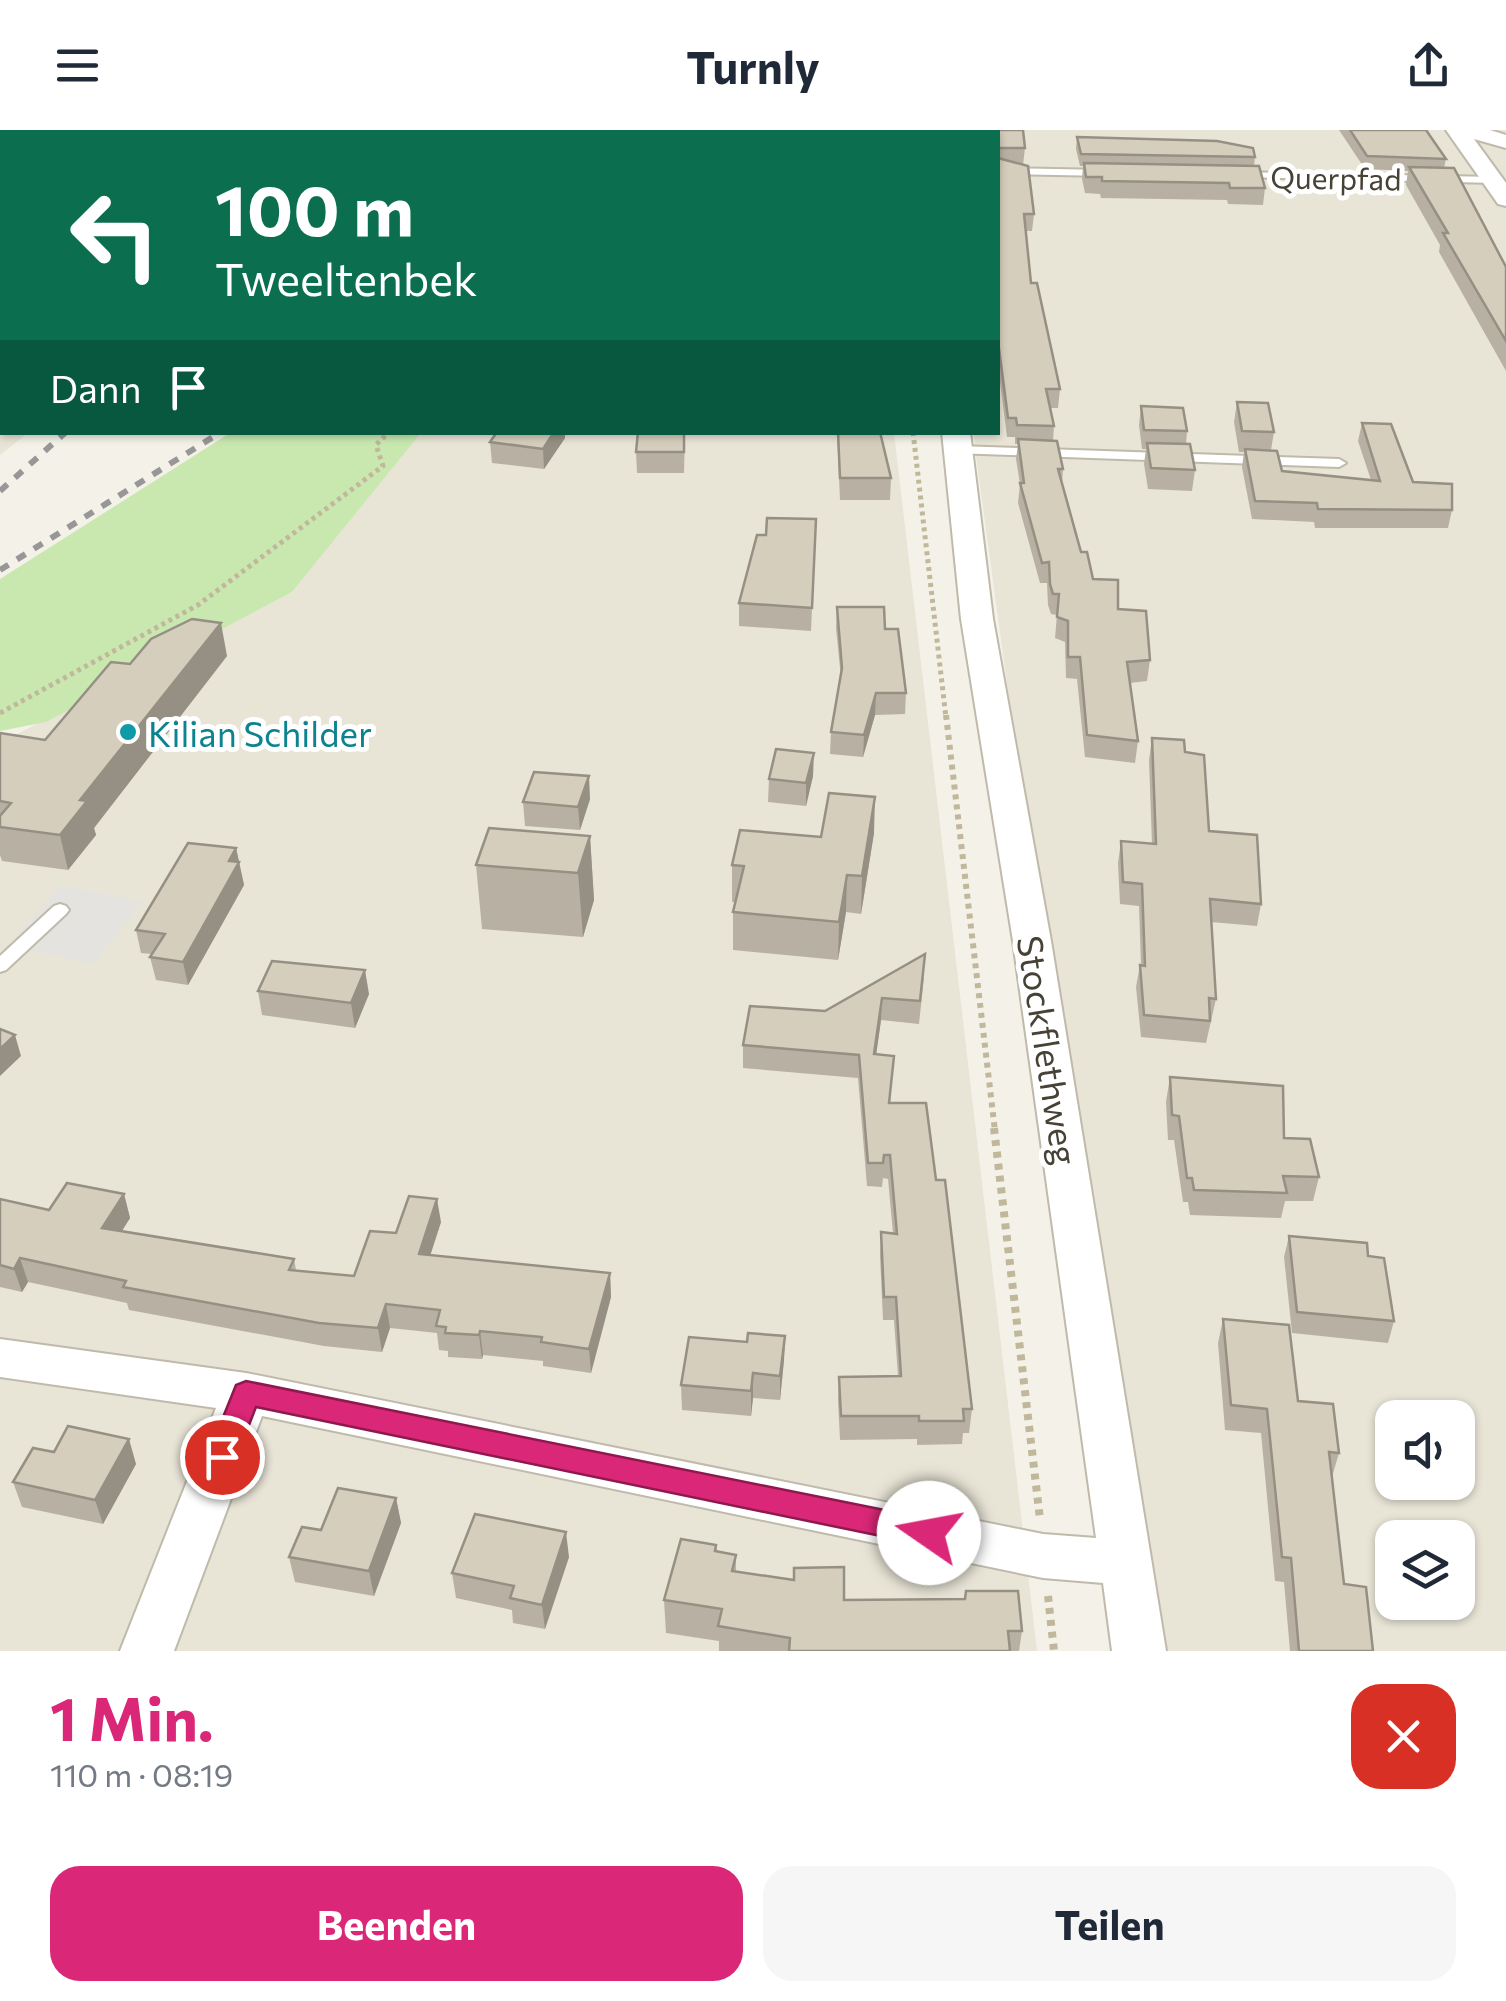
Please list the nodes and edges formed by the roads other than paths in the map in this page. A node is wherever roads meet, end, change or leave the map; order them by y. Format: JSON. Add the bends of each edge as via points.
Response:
{"nodes":[{"id":1,"x":1457,"y":130,"type":"edge"},
{"id":2,"x":1469,"y":130,"type":"edge"},
{"id":3,"x":1506,"y":142,"type":"edge"},
{"id":4,"x":1000,"y":172,"type":"edge"},
{"id":5,"x":1128,"y":174,"type":"edge"},
{"id":6,"x":1222,"y":175,"type":"edge"},
{"id":7,"x":1500,"y":189,"type":"edge"},
{"id":8,"x":957,"y":441,"type":"edge"},
{"id":9,"x":1339,"y":463,"type":"dead end"},
{"id":10,"x":60,"y":910,"type":"dead end"},
{"id":11,"x":0,"y":966,"type":"edge"},
{"id":12,"x":0,"y":1358,"type":"edge"},
{"id":13,"x":246,"y":1393,"type":"junction"},
{"id":14,"x":1129,"y":1563,"type":"junction"},
{"id":15,"x":147,"y":1651,"type":"edge"},
{"id":16,"x":1139,"y":1651,"type":"edge"}],
"edges":[{"from":1,"to":7,"type":"street"},
{"from":2,"to":3,"type":"street"},
{"from":4,"to":5,"type":"lane"},
{"from":6,"to":7,"type":"lane","name":"Querpfad"},
{"from":8,"to":9,"type":"lane","name":"Stockflethweg"},
{"from":8,"to":14,"type":"street","name":"Stockflethweg","via":[[977,620]]},
{"from":10,"to":11,"type":"lane"},
{"from":12,"to":13,"type":"street"},
{"from":13,"to":14,"type":"street","via":[[1043,1556]]},
{"from":13,"to":15,"type":"street"},
{"from":14,"to":16,"type":"street","name":"Stockflethweg"}]}
